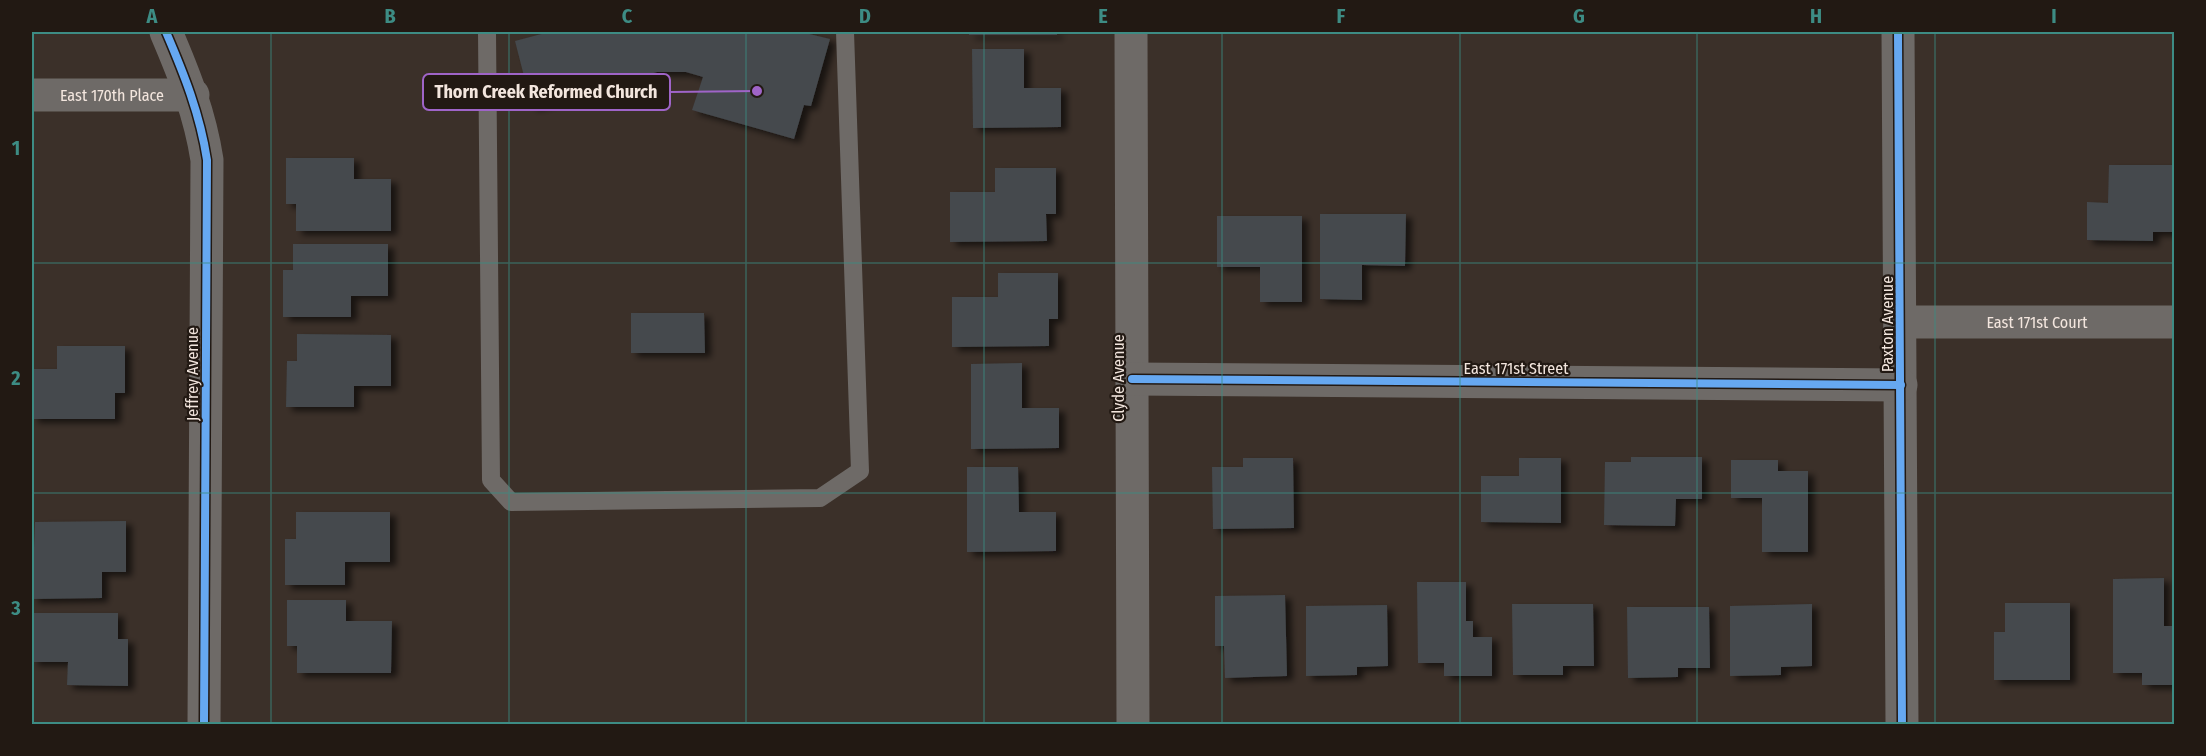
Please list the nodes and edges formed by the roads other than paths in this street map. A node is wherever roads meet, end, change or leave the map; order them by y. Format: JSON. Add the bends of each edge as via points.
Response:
{"nodes":[{"id":1,"x":166,"y":32,"type":"edge"},
{"id":2,"x":487,"y":32,"type":"edge"},
{"id":3,"x":845,"y":32,"type":"edge"},
{"id":4,"x":1131,"y":32,"type":"edge"},
{"id":5,"x":1898,"y":32,"type":"edge"},
{"id":6,"x":32,"y":95,"type":"edge"},
{"id":7,"x":193,"y":95,"type":"junction"},
{"id":8,"x":1901,"y":322,"type":"junction"},
{"id":9,"x":2175,"y":322,"type":"edge"},
{"id":10,"x":1132,"y":379,"type":"junction"},
{"id":11,"x":1901,"y":385,"type":"junction"},
{"id":12,"x":204,"y":724,"type":"edge"},
{"id":13,"x":1133,"y":724,"type":"edge"},
{"id":14,"x":1902,"y":724,"type":"edge"}],
"edges":[{"from":1,"to":7,"type":"street","name":"Jeffrey Avenue"},
{"from":2,"to":3,"type":"lane","via":[[491,480],[511,502],[820,498],[860,471]]},
{"from":4,"to":10,"type":"street","name":"Clyde Avenue"},
{"from":5,"to":8,"type":"street","name":"Paxton Avenue"},
{"from":6,"to":7,"type":"street","name":"East 170th Place"},
{"from":7,"to":12,"type":"street","name":"Jeffrey Avenue","via":[[207,160]]},
{"from":8,"to":9,"type":"street","name":"East 171st Court"},
{"from":8,"to":11,"type":"street","name":"Paxton Avenue"},
{"from":10,"to":11,"type":"street","name":"East 171st Street"},
{"from":10,"to":13,"type":"street","name":"Clyde Avenue"},
{"from":11,"to":14,"type":"street","name":"Paxton Avenue"}]}
